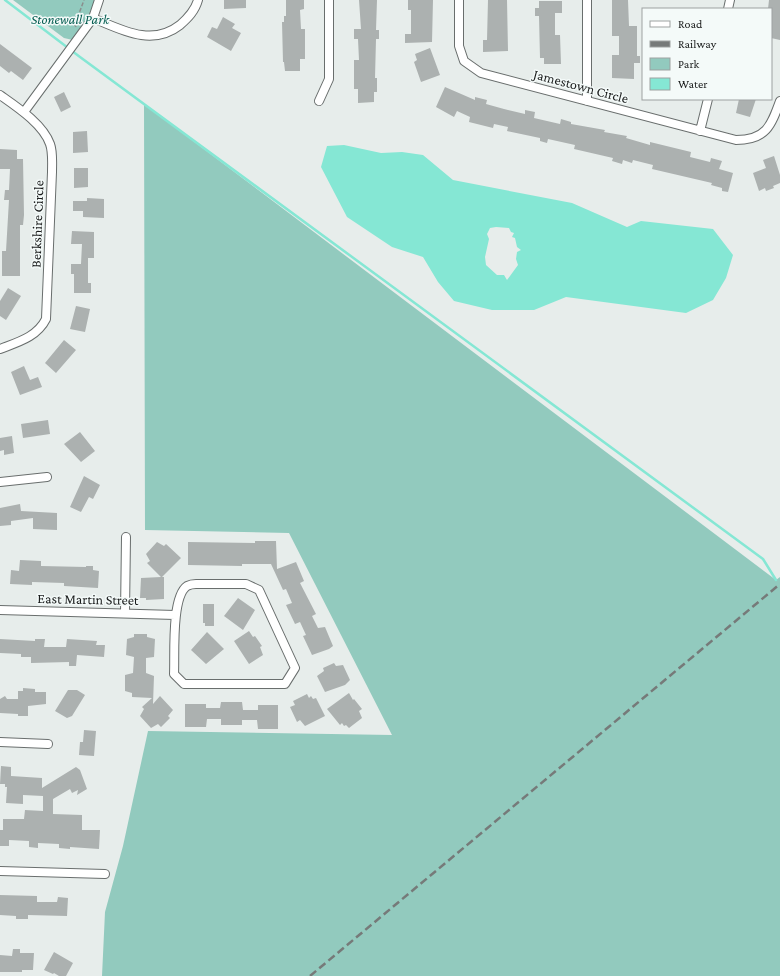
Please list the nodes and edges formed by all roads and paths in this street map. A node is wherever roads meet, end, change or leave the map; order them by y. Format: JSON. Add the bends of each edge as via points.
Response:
{"nodes":[{"id":1,"x":84,"y":0,"type":"edge"},
{"id":2,"x":99,"y":0,"type":"edge"},
{"id":3,"x":198,"y":0,"type":"edge"},
{"id":4,"x":329,"y":0,"type":"edge"},
{"id":5,"x":459,"y":0,"type":"edge"},
{"id":6,"x":587,"y":0,"type":"edge"},
{"id":7,"x":93,"y":18,"type":"junction"},
{"id":8,"x":75,"y":32,"type":"dead end"},
{"id":9,"x":0,"y":95,"type":"edge"},
{"id":10,"x":319,"y":100,"type":"dead end"},
{"id":11,"x":708,"y":100,"type":"edge"},
{"id":12,"x":587,"y":101,"type":"junction"},
{"id":13,"x":780,"y":101,"type":"edge"},
{"id":14,"x":24,"y":112,"type":"junction"},
{"id":15,"x":700,"y":131,"type":"junction"},
{"id":16,"x":0,"y":349,"type":"edge"},
{"id":17,"x":47,"y":477,"type":"dead end"},
{"id":18,"x":0,"y":482,"type":"edge"},
{"id":19,"x":126,"y":536,"type":"dead end"},
{"id":20,"x":0,"y":610,"type":"edge"},
{"id":21,"x":125,"y":614,"type":"junction"},
{"id":22,"x":175,"y":615,"type":"junction"},
{"id":23,"x":0,"y":742,"type":"edge"},
{"id":24,"x":48,"y":744,"type":"dead end"},
{"id":25,"x":0,"y":871,"type":"edge"},
{"id":26,"x":105,"y":874,"type":"dead end"}],
"edges":[{"from":1,"to":8,"type":"path","via":[[80,12],[73,21],[77,28]]},
{"from":2,"to":7,"type":"street"},
{"from":3,"to":7,"type":"street","via":[[189,18],[174,29],[153,37],[133,34]]},
{"from":4,"to":10,"type":"street","via":[[329,79]]},
{"from":5,"to":12,"type":"street","name":"Jamestown Circle","via":[[459,46],[464,61],[481,73]]},
{"from":6,"to":12,"type":"street"},
{"from":7,"to":14,"type":"street"},
{"from":9,"to":14,"type":"street","name":"Berkshire Circle"},
{"from":11,"to":15,"type":"street"},
{"from":12,"to":15,"type":"street","name":"Jamestown Circle"},
{"from":13,"to":15,"type":"street","name":"Jamestown Circle","via":[[772,124],[763,134],[750,140],[736,140]]},
{"from":14,"to":16,"type":"street","name":"Berkshire Circle","via":[[46,135],[52,150],[46,319],[40,329],[30,337]]},
{"from":17,"to":18,"type":"street"},
{"from":19,"to":21,"type":"street"},
{"from":20,"to":21,"type":"street","name":"East Martin Street"},
{"from":21,"to":22,"type":"street","name":"East Martin Street"},
{"from":22,"to":22,"type":"street","via":[[174,674],[184,684],[285,684],[295,668],[259,590],[246,584],[186,586],[180,595]]},
{"from":23,"to":24,"type":"street"},
{"from":25,"to":26,"type":"street"}]}
